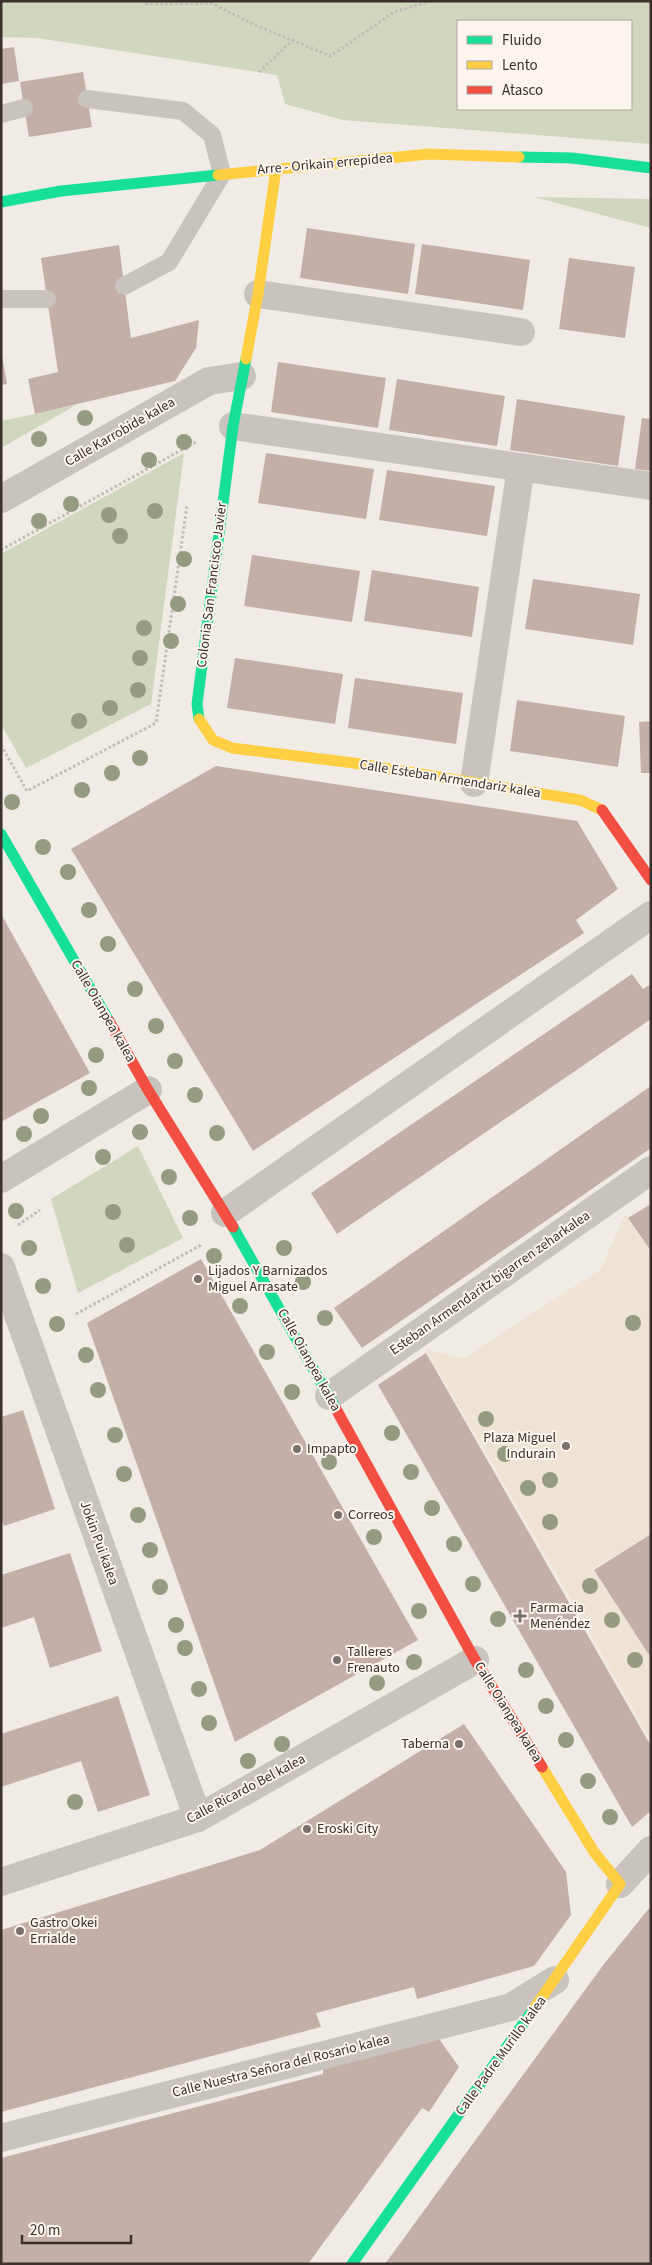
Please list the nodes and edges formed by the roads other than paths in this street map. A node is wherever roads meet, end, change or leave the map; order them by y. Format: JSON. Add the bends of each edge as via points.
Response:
{"nodes":[{"id":1,"x":87,"y":99,"type":"dead end"},
{"id":2,"x":24,"y":108,"type":"dead end"},
{"id":3,"x":1,"y":114,"type":"edge"},
{"id":4,"x":651,"y":168,"type":"edge"},
{"id":5,"x":276,"y":169,"type":"junction"},
{"id":6,"x":222,"y":174,"type":"junction"},
{"id":7,"x":1,"y":202,"type":"edge"},
{"id":8,"x":124,"y":286,"type":"dead end"},
{"id":9,"x":258,"y":294,"type":"junction"},
{"id":10,"x":1,"y":299,"type":"edge"},
{"id":11,"x":47,"y":299,"type":"dead end"},
{"id":12,"x":521,"y":332,"type":"dead end"},
{"id":13,"x":242,"y":376,"type":"junction"},
{"id":14,"x":233,"y":426,"type":"junction"},
{"id":15,"x":521,"y":467,"type":"junction"},
{"id":16,"x":651,"y":486,"type":"edge"},
{"id":17,"x":1,"y":500,"type":"edge"},
{"id":18,"x":213,"y":740,"type":"joint"},
{"id":19,"x":474,"y":784,"type":"junction"},
{"id":20,"x":1,"y":834,"type":"edge"},
{"id":21,"x":651,"y":880,"type":"edge"},
{"id":22,"x":651,"y":915,"type":"edge"},
{"id":23,"x":148,"y":1090,"type":"junction"},
{"id":24,"x":651,"y":1170,"type":"edge"},
{"id":25,"x":1,"y":1179,"type":"edge"},
{"id":26,"x":225,"y":1213,"type":"junction"},
{"id":27,"x":1,"y":1267,"type":"edge"},
{"id":28,"x":329,"y":1396,"type":"junction"},
{"id":29,"x":475,"y":1660,"type":"junction"},
{"id":30,"x":198,"y":1818,"type":"junction"},
{"id":31,"x":651,"y":1850,"type":"edge"},
{"id":32,"x":1,"y":1882,"type":"edge"},
{"id":33,"x":620,"y":1884,"type":"junction"},
{"id":34,"x":555,"y":1980,"type":"junction"},
{"id":35,"x":1,"y":2138,"type":"edge"},
{"id":36,"x":352,"y":2264,"type":"edge"}],
"edges":[{"from":1,"to":6,"type":"lane","via":[[183,111],[212,135]]},
{"from":2,"to":3,"type":"lane"},
{"from":4,"to":5,"type":"street","name":"Arre - Orikain errepidea","via":[[572,158],[429,154]]},
{"from":5,"to":6,"type":"street","name":"Arre - Orikain errepidea"},
{"from":5,"to":9,"type":"street","name":"Colonia San Francisco Javier"},
{"from":6,"to":7,"type":"street","name":"Arre - Orikain errepidea","via":[[61,191]]},
{"from":6,"to":8,"type":"lane","via":[[169,262]]},
{"from":9,"to":12,"type":"street"},
{"from":9,"to":13,"type":"street","name":"Colonia San Francisco Javier"},
{"from":10,"to":11,"type":"lane"},
{"from":13,"to":14,"type":"street","name":"Colonia San Francisco Javier"},
{"from":13,"to":17,"type":"street","name":"Calle Karrobide kalea","via":[[209,381]]},
{"from":14,"to":15,"type":"street"},
{"from":14,"to":18,"type":"street","name":"Colonia San Francisco Javier","via":[[197,704],[199,722]]},
{"from":15,"to":16,"type":"street"},
{"from":15,"to":19,"type":"street"},
{"from":18,"to":19,"type":"street","name":"Calle Esteban Armendariz kalea","via":[[232,748],[354,763]]},
{"from":19,"to":21,"type":"street","name":"Calle Esteban Armendariz kalea","via":[[580,800],[604,811]]},
{"from":20,"to":23,"type":"street","name":"Calle Oianpea kalea"},
{"from":22,"to":26,"type":"street"},
{"from":23,"to":25,"type":"street"},
{"from":23,"to":26,"type":"street","name":"Calle Oianpea kalea"},
{"from":24,"to":28,"type":"street","name":"Esteban Armendaritz bigarren zeharkalea"},
{"from":26,"to":28,"type":"street","name":"Calle Oianpea kalea"},
{"from":27,"to":30,"type":"street","name":"Jokin Pui kalea"},
{"from":28,"to":29,"type":"street","name":"Calle Oianpea kalea"},
{"from":29,"to":30,"type":"street","name":"Calle Ricardo Bel kalea"},
{"from":29,"to":33,"type":"street","name":"Calle Oianpea kalea","via":[[594,1852]]},
{"from":30,"to":32,"type":"street","name":"Calle Ricardo Bel kalea"},
{"from":31,"to":33,"type":"street","name":"Calle Padre Murillo kalea"},
{"from":33,"to":34,"type":"street","name":"Calle Padre Murillo kalea"},
{"from":34,"to":35,"type":"street","name":"Calle Nuestra Señora del Rosario kalea","via":[[511,2007]]},
{"from":34,"to":36,"type":"street","name":"Calle Padre Murillo kalea"}]}
